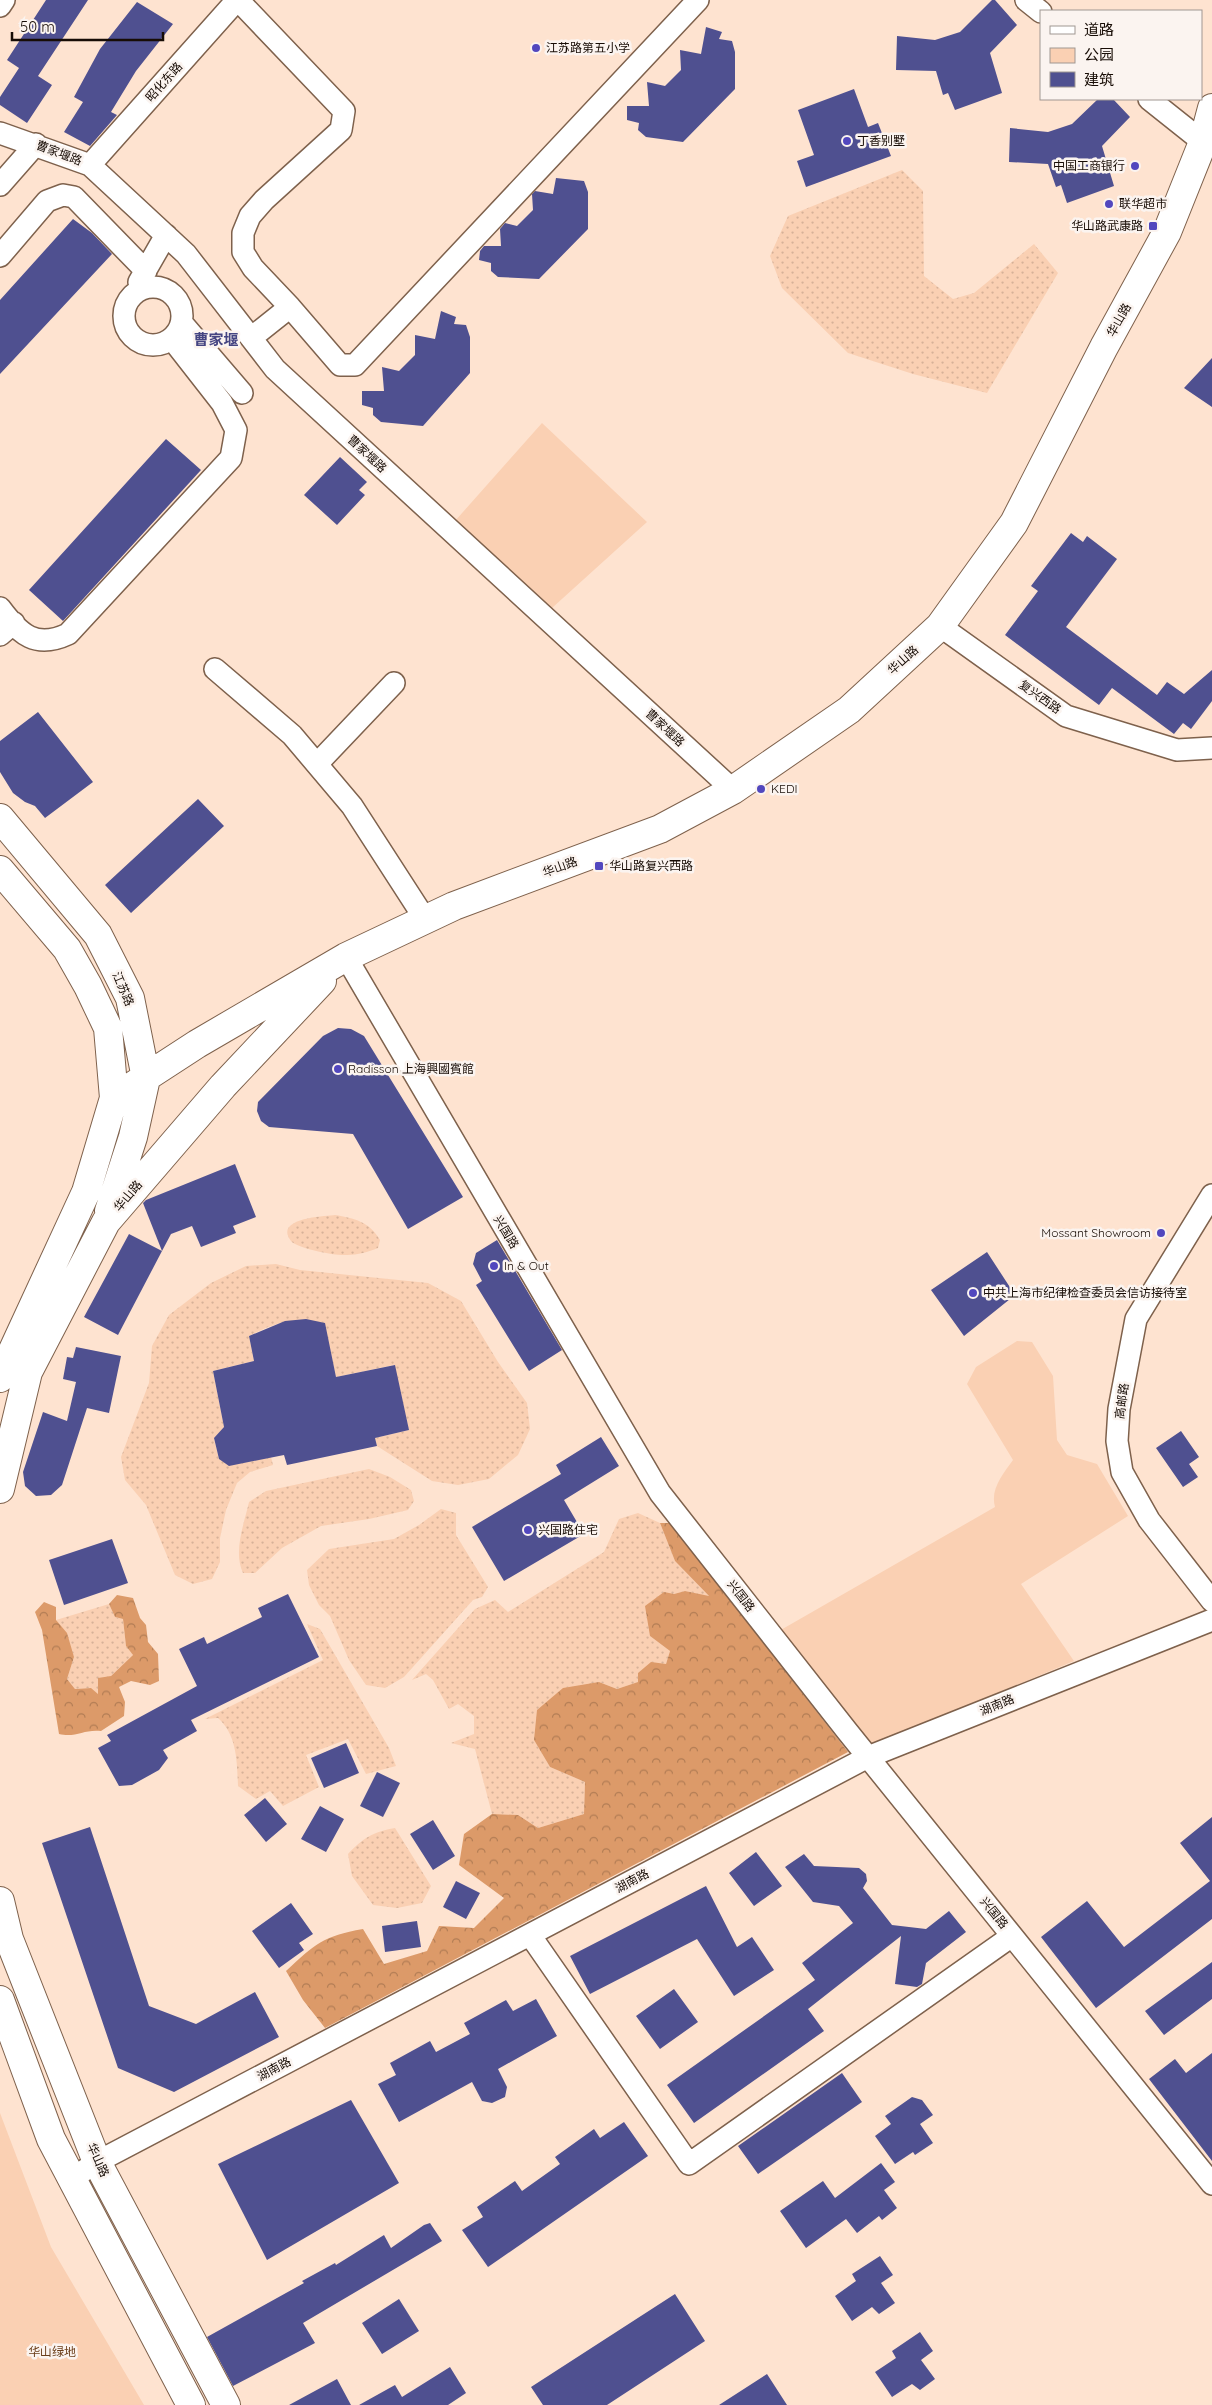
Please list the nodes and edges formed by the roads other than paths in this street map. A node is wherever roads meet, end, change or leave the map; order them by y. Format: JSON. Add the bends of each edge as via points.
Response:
{"nodes":[{"id":1,"x":4,"y":0,"type":"edge"},
{"id":2,"x":237,"y":0,"type":"edge"},
{"id":3,"x":698,"y":0,"type":"edge"},
{"id":4,"x":1026,"y":0,"type":"edge"},
{"id":5,"x":0,"y":6,"type":"edge"},
{"id":6,"x":1040,"y":11,"type":"edge"},
{"id":7,"x":1150,"y":100,"type":"edge"},
{"id":8,"x":1212,"y":108,"type":"edge"},
{"id":9,"x":0,"y":133,"type":"edge"},
{"id":10,"x":1203,"y":142,"type":"junction"},
{"id":11,"x":36,"y":144,"type":"junction"},
{"id":12,"x":90,"y":164,"type":"junction"},
{"id":13,"x":0,"y":184,"type":"edge"},
{"id":14,"x":166,"y":235,"type":"junction"},
{"id":15,"x":0,"y":256,"type":"edge"},
{"id":16,"x":146,"y":271,"type":"junction"},
{"id":17,"x":130,"y":298,"type":"junction"},
{"id":18,"x":290,"y":307,"type":"junction"},
{"id":19,"x":177,"y":331,"type":"junction"},
{"id":20,"x":251,"y":338,"type":"junction"},
{"id":21,"x":242,"y":394,"type":"dead end"},
{"id":22,"x":5,"y":622,"type":"edge"},
{"id":23,"x":940,"y":626,"type":"junction"},
{"id":24,"x":215,"y":668,"type":"dead end"},
{"id":25,"x":394,"y":683,"type":"dead end"},
{"id":26,"x":1212,"y":748,"type":"edge"},
{"id":27,"x":317,"y":764,"type":"junction"},
{"id":28,"x":733,"y":790,"type":"junction"},
{"id":29,"x":0,"y":818,"type":"edge"},
{"id":30,"x":0,"y":870,"type":"edge"},
{"id":31,"x":425,"y":919,"type":"junction"},
{"id":32,"x":346,"y":957,"type":"junction"},
{"id":33,"x":146,"y":1078,"type":"junction"},
{"id":34,"x":114,"y":1098,"type":"junction"},
{"id":35,"x":1212,"y":1195,"type":"edge"},
{"id":36,"x":106,"y":1222,"type":"junction"},
{"id":37,"x":0,"y":1378,"type":"edge"},
{"id":38,"x":0,"y":1489,"type":"edge"},
{"id":39,"x":1212,"y":1602,"type":"edge"},
{"id":40,"x":1212,"y":1620,"type":"edge"},
{"id":41,"x":868,"y":1757,"type":"junction"},
{"id":42,"x":0,"y":1902,"type":"edge"},
{"id":43,"x":530,"y":1935,"type":"junction"},
{"id":44,"x":1012,"y":1936,"type":"junction"},
{"id":45,"x":4,"y":1941,"type":"edge"},
{"id":46,"x":0,"y":2000,"type":"edge"},
{"id":47,"x":97,"y":2162,"type":"junction"},
{"id":48,"x":70,"y":2180,"type":"junction"},
{"id":49,"x":1212,"y":2184,"type":"edge"},
{"id":50,"x":191,"y":2405,"type":"edge"},
{"id":51,"x":226,"y":2405,"type":"edge"}],
"edges":[{"from":1,"to":5,"type":"street"},
{"from":2,"to":12,"type":"street","name":"昭化东路"},
{"from":2,"to":18,"type":"street","via":[[344,111],[341,130],[264,200],[250,216],[243,233],[242,252]]},
{"from":3,"to":18,"type":"street","via":[[355,365],[340,365]]},
{"from":4,"to":6,"type":"street"},
{"from":7,"to":10,"type":"street"},
{"from":8,"to":10,"type":"main road","name":"华山路"},
{"from":9,"to":11,"type":"street","name":"曹家堰路"},
{"from":10,"to":23,"type":"main road","name":"华山路","via":[[1167,232],[1014,523]]},
{"from":11,"to":12,"type":"street","name":"曹家堰路"},
{"from":11,"to":13,"type":"street"},
{"from":12,"to":14,"type":"street","name":"曹家堰路"},
{"from":14,"to":16,"type":"street"},
{"from":14,"to":20,"type":"street","name":"曹家堰路","via":[[186,254]]},
{"from":15,"to":16,"type":"street","via":[[47,201],[63,195],[74,197]]},
{"from":16,"to":17,"type":"street"},
{"from":17,"to":19,"type":"street","via":[[147,288],[166,290],[180,304]]},
{"from":17,"to":19,"type":"street","via":[[124,316],[125,325],[136,340],[154,346]]},
{"from":18,"to":20,"type":"street"},
{"from":19,"to":21,"type":"street"},
{"from":19,"to":22,"type":"street","via":[[236,430],[231,458],[68,634],[52,641],[32,639]]},
{"from":20,"to":28,"type":"street","name":"曹家堰路","via":[[275,369]]},
{"from":23,"to":26,"type":"street","name":"复兴西路","via":[[1066,716],[1177,750]]},
{"from":23,"to":28,"type":"main road","name":"华山路","via":[[849,710]]},
{"from":24,"to":27,"type":"street","via":[[292,735]]},
{"from":25,"to":27,"type":"street"},
{"from":27,"to":31,"type":"street","via":[[352,806]]},
{"from":28,"to":31,"type":"main road","name":"华山路","via":[[660,829]]},
{"from":29,"to":33,"type":"main road","name":"江苏路","via":[[98,935],[130,998]]},
{"from":30,"to":34,"type":"main road","via":[[67,949],[88,986],[108,1028]]},
{"from":31,"to":32,"type":"main road","name":"华山路"},
{"from":32,"to":33,"type":"main road","name":"华山路","via":[[197,1044]]},
{"from":32,"to":36,"type":"main road","name":"华山路","via":[[223,1086]]},
{"from":32,"to":41,"type":"street","name":"兴国路","via":[[660,1492]]},
{"from":33,"to":34,"type":"main road","name":"华山路"},
{"from":33,"to":36,"type":"main road","name":"江苏路","via":[[133,1137]]},
{"from":34,"to":37,"type":"main road","via":[[86,1192]]},
{"from":35,"to":39,"type":"street","name":"高邮路","via":[[1136,1319],[1119,1409],[1118,1441],[1122,1472],[1150,1520]]},
{"from":36,"to":38,"type":"main road","name":"华山路","via":[[28,1372]]},
{"from":40,"to":41,"type":"street","name":"湖南路"},
{"from":41,"to":43,"type":"street","name":"湖南路"},
{"from":41,"to":44,"type":"street","name":"兴国路"},
{"from":42,"to":45,"type":"main road","name":"华山路"},
{"from":43,"to":44,"type":"street","via":[[689,2164]]},
{"from":43,"to":47,"type":"street","name":"湖南路"},
{"from":44,"to":49,"type":"street","name":"兴国路"},
{"from":45,"to":47,"type":"main road","name":"华山路"},
{"from":46,"to":48,"type":"main road","via":[[51,2139]]},
{"from":47,"to":48,"type":"street","name":"湖南路"},
{"from":47,"to":51,"type":"main road","name":"华山路"},
{"from":48,"to":50,"type":"main road"}]}
